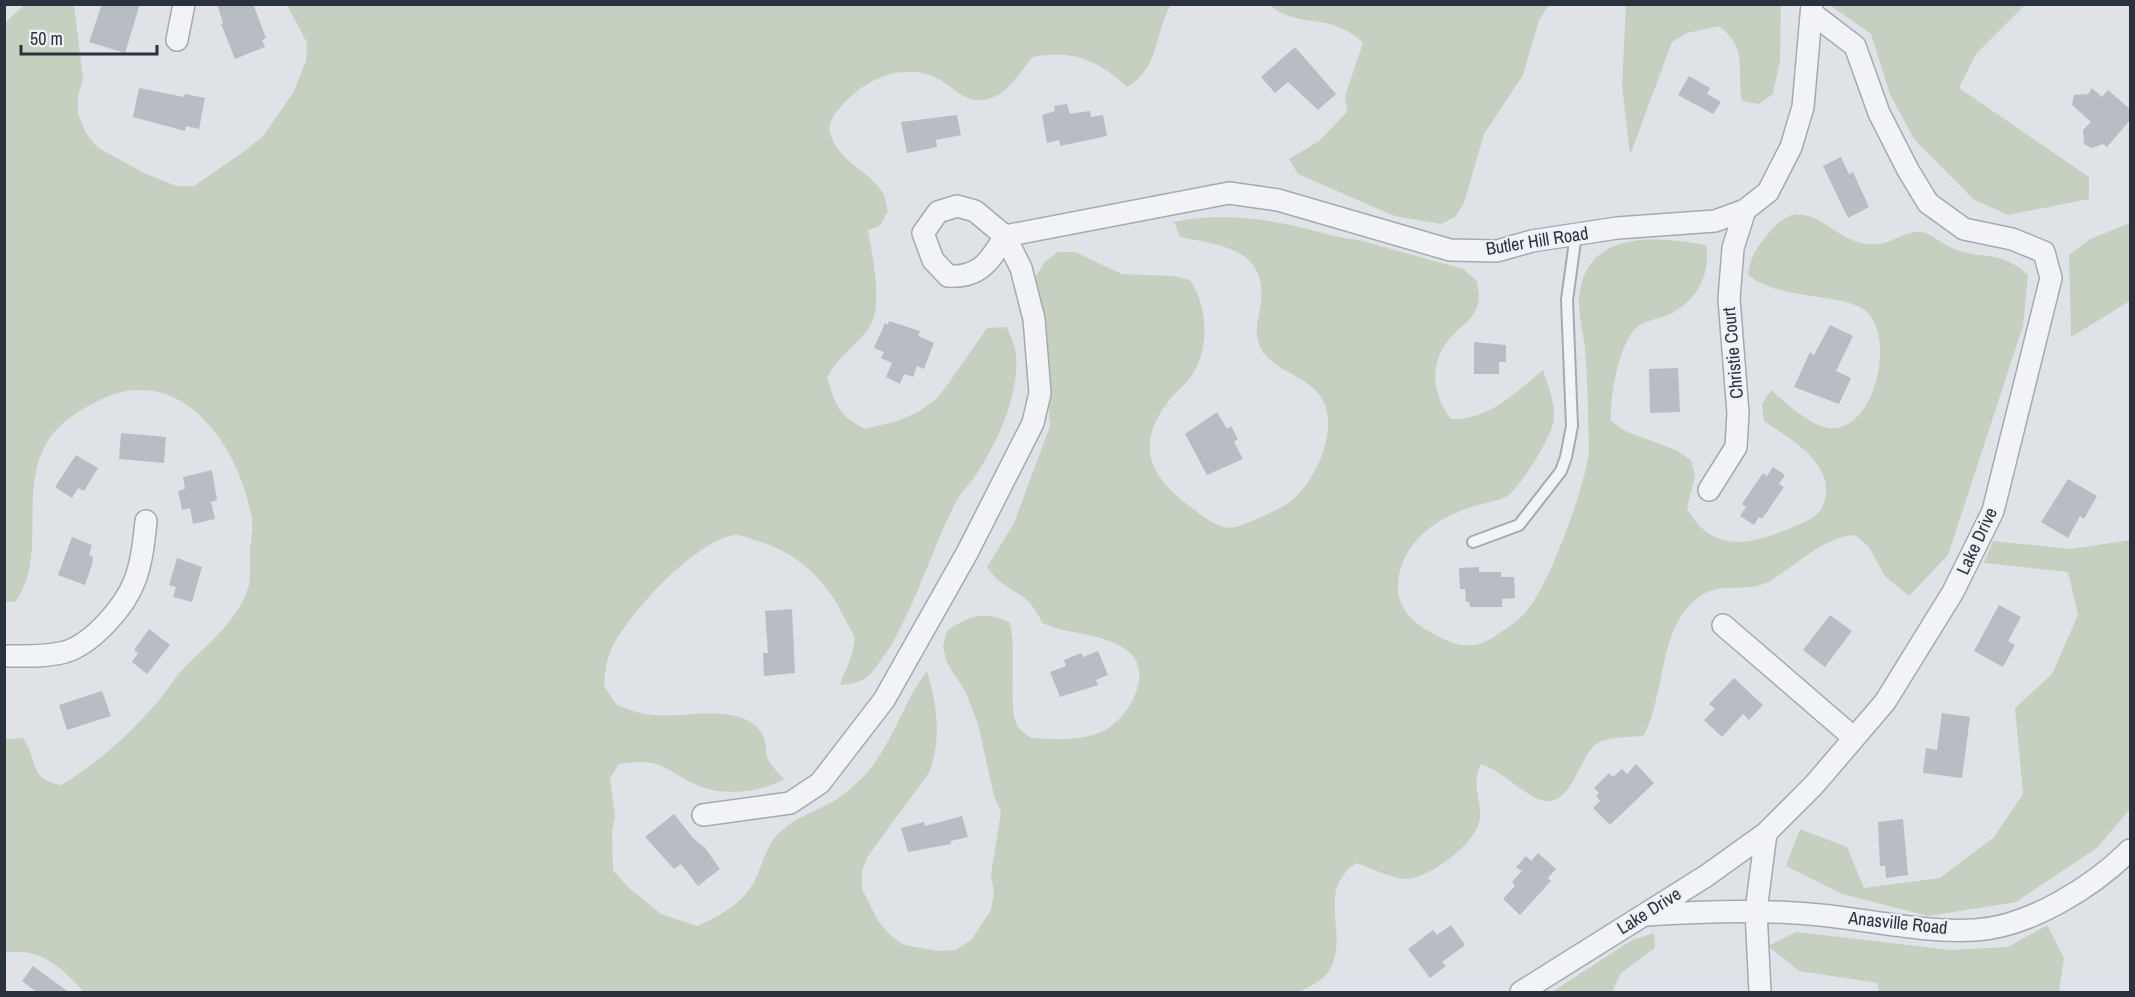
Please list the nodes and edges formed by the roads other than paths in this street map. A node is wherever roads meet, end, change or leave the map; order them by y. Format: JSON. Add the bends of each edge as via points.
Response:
{"nodes":[{"id":1,"x":184,"y":4,"type":"edge"},
{"id":2,"x":1813,"y":9,"type":"edge"},
{"id":3,"x":177,"y":40,"type":"dead end"},
{"id":4,"x":1745,"y":210,"type":"junction"},
{"id":5,"x":1576,"y":234,"type":"junction"},
{"id":6,"x":1709,"y":490,"type":"dead end"},
{"id":7,"x":146,"y":521,"type":"dead end"},
{"id":8,"x":1473,"y":542,"type":"dead end"},
{"id":9,"x":1723,"y":625,"type":"dead end"},
{"id":10,"x":4,"y":656,"type":"edge"},
{"id":11,"x":1854,"y":738,"type":"junction"},
{"id":12,"x":703,"y":815,"type":"dead end"},
{"id":13,"x":1766,"y":833,"type":"junction"},
{"id":14,"x":2130,"y":850,"type":"edge"},
{"id":15,"x":1756,"y":911,"type":"junction"},
{"id":16,"x":1642,"y":915,"type":"junction"},
{"id":17,"x":1521,"y":993,"type":"edge"},
{"id":18,"x":1760,"y":993,"type":"edge"}],
"edges":[{"from":1,"to":3,"type":"street"},
{"from":2,"to":4,"type":"street","name":"Butler Hill Road","via":[[1803,108],[1791,147],[1768,192]]},
{"from":2,"to":11,"type":"street","name":"Lake Drive","via":[[1855,46],[1880,113],[1929,203],[1964,229],[2012,239],[2044,252],[2051,278],[1993,511],[1948,600],[1885,702]]},
{"from":4,"to":5,"type":"street","name":"Butler Hill Road","via":[[1714,221]]},
{"from":4,"to":6,"type":"street","name":"Christie Court","via":[[1733,248],[1729,299],[1738,413],[1736,447]]},
{"from":5,"to":8,"type":"lane","via":[[1567,300],[1572,426],[1566,457],[1561,471],[1519,525]]},
{"from":5,"to":12,"type":"street","name":"Butler Hill Road","via":[[1497,251],[1450,250],[1289,203],[1229,193],[1005,236],[1021,268],[1034,319],[1040,393],[1033,423],[967,553],[884,700],[820,783],[790,803]]},
{"from":7,"to":10,"type":"street","via":[[134,582],[89,641],[65,652]]},
{"from":9,"to":11,"type":"street"},
{"from":11,"to":13,"type":"street","name":"Lake Drive"},
{"from":13,"to":15,"type":"street"},
{"from":13,"to":16,"type":"street","name":"Lake Drive"},
{"from":14,"to":15,"type":"street","name":"Anasville Road","via":[[2113,867],[2073,894],[2019,921],[1976,930]]},
{"from":15,"to":16,"type":"street","name":"Anasville Road"},
{"from":15,"to":18,"type":"street"},
{"from":16,"to":17,"type":"street","name":"Lake Drive"}]}
